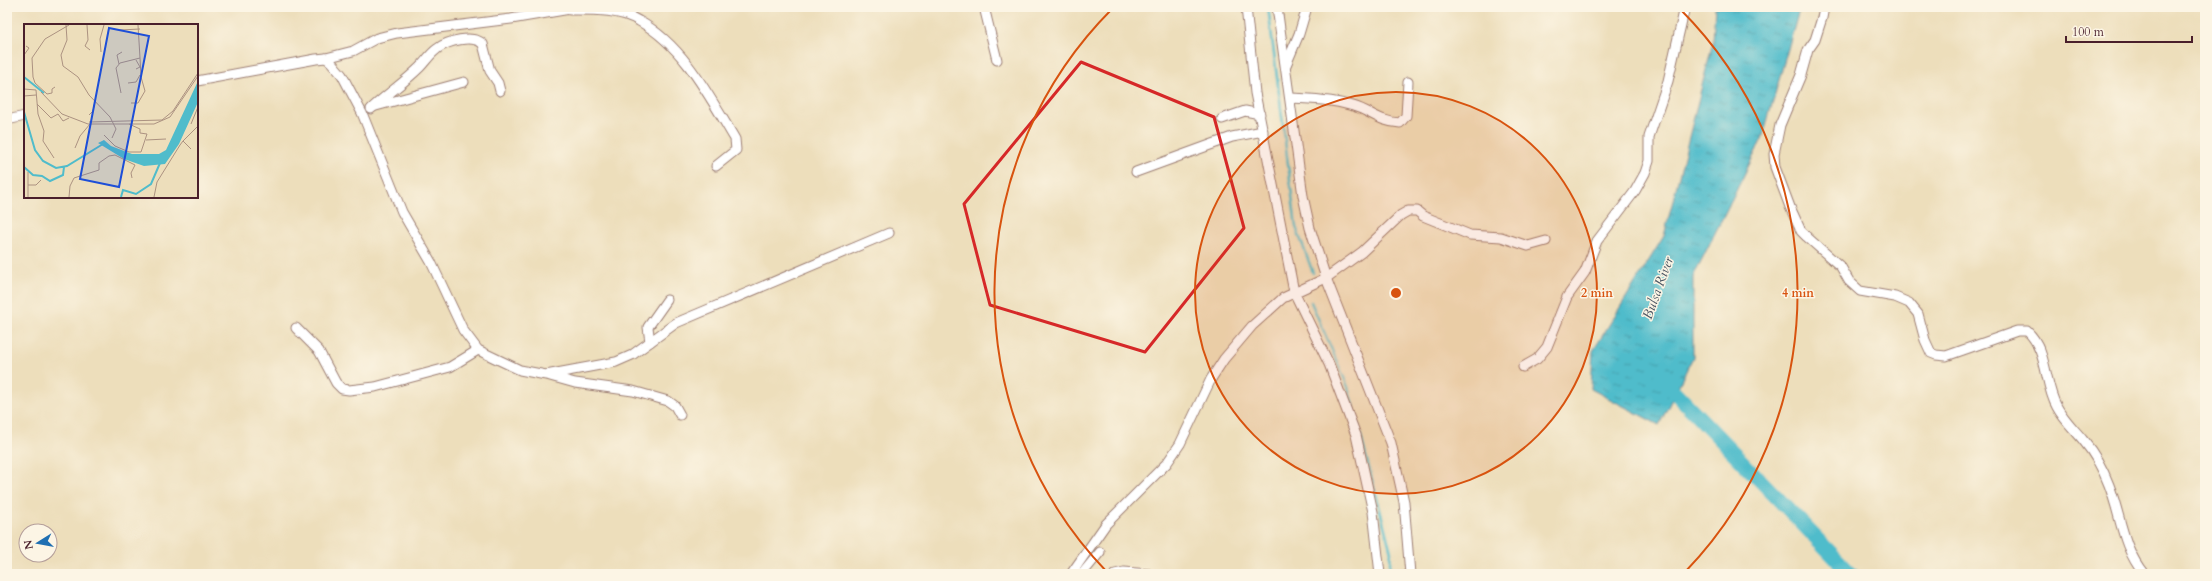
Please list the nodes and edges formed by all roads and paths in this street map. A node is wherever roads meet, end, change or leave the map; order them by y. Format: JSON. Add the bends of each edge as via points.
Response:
{"nodes":[{"id":1,"x":984,"y":7,"type":"edge"},
{"id":2,"x":1246,"y":7,"type":"edge"},
{"id":3,"x":1277,"y":7,"type":"edge"},
{"id":4,"x":1307,"y":7,"type":"edge"},
{"id":5,"x":1685,"y":7,"type":"edge"},
{"id":6,"x":1824,"y":7,"type":"edge"},
{"id":7,"x":575,"y":8,"type":"edge"},
{"id":8,"x":326,"y":58,"type":"junction"},
{"id":9,"x":997,"y":60,"type":"dead end"},
{"id":10,"x":1286,"y":65,"type":"junction"},
{"id":11,"x":198,"y":81,"type":"edge"},
{"id":12,"x":464,"y":82,"type":"dead end"},
{"id":13,"x":1408,"y":82,"type":"dead end"},
{"id":14,"x":500,"y":91,"type":"dead end"},
{"id":15,"x":1291,"y":98,"type":"junction"},
{"id":16,"x":371,"y":108,"type":"junction"},
{"id":17,"x":362,"y":113,"type":"junction"},
{"id":18,"x":1260,"y":114,"type":"junction"},
{"id":19,"x":24,"y":116,"type":"edge"},
{"id":20,"x":1222,"y":119,"type":"dead end"},
{"id":21,"x":7,"y":120,"type":"edge"},
{"id":22,"x":1263,"y":131,"type":"junction"},
{"id":23,"x":716,"y":166,"type":"dead end"},
{"id":24,"x":1136,"y":172,"type":"dead end"},
{"id":25,"x":889,"y":233,"type":"dead end"},
{"id":26,"x":1546,"y":241,"type":"dead end"},
{"id":27,"x":1326,"y":278,"type":"junction"},
{"id":28,"x":1294,"y":292,"type":"junction"},
{"id":29,"x":667,"y":300,"type":"dead end"},
{"id":30,"x":296,"y":328,"type":"dead end"},
{"id":31,"x":650,"y":342,"type":"junction"},
{"id":32,"x":478,"y":350,"type":"junction"},
{"id":33,"x":1523,"y":367,"type":"dead end"},
{"id":34,"x":546,"y":375,"type":"junction"},
{"id":35,"x":680,"y":415,"type":"dead end"},
{"id":36,"x":1100,"y":552,"type":"dead end"},
{"id":37,"x":1071,"y":574,"type":"edge"},
{"id":38,"x":1082,"y":574,"type":"edge"},
{"id":39,"x":1115,"y":574,"type":"edge"},
{"id":40,"x":1149,"y":574,"type":"edge"},
{"id":41,"x":1380,"y":574,"type":"edge"},
{"id":42,"x":1410,"y":574,"type":"edge"},
{"id":43,"x":2144,"y":574,"type":"edge"}],
"edges":[{"from":1,"to":9,"type":"street"},
{"from":2,"to":18,"type":"street"},
{"from":3,"to":10,"type":"street"},
{"from":4,"to":10,"type":"street"},
{"from":5,"to":33,"type":"street","via":[[1668,81],[1649,137],[1649,161],[1645,173],[1635,191],[1597,241],[1585,272],[1568,298],[1547,347],[1537,359]]},
{"from":6,"to":43,"type":"street","via":[[1815,40],[1808,50],[1801,75],[1780,125],[1774,154],[1775,167],[1801,231],[1841,267],[1855,288],[1870,294],[1894,296],[1909,303],[1918,314],[1931,353],[1936,356],[1946,356],[2017,331],[2027,331],[2032,335],[2056,406],[2093,454],[2109,485],[2129,552]]},
{"from":7,"to":8,"type":"street","via":[[397,33],[377,38],[353,51]]},
{"from":7,"to":23,"type":"street","via":[[598,10],[639,20],[678,51],[736,139],[736,150]]},
{"from":8,"to":11,"type":"street"},
{"from":8,"to":17,"type":"street","via":[[342,76]]},
{"from":10,"to":15,"type":"street"},
{"from":12,"to":16,"type":"street"},
{"from":13,"to":15,"type":"street","via":[[1406,116],[1400,123],[1387,123],[1355,106],[1339,102]]},
{"from":14,"to":16,"type":"street","via":[[489,67],[483,44],[474,39],[466,40],[437,49],[421,67]]},
{"from":15,"to":27,"type":"street","via":[[1306,208],[1314,245]]},
{"from":16,"to":17,"type":"street"},
{"from":17,"to":32,"type":"street","via":[[402,212],[463,330]]},
{"from":18,"to":20,"type":"street","via":[[1245,112]]},
{"from":18,"to":22,"type":"street"},
{"from":19,"to":21,"type":"street"},
{"from":22,"to":24,"type":"street","via":[[1232,137]]},
{"from":22,"to":28,"type":"street"},
{"from":25,"to":31,"type":"street","via":[[691,316],[676,323]]},
{"from":26,"to":27,"type":"street","via":[[1528,246],[1501,237],[1470,235],[1416,211],[1408,210],[1362,252]]},
{"from":27,"to":28,"type":"street"},
{"from":27,"to":42,"type":"street","via":[[1391,443],[1405,509]]},
{"from":28,"to":37,"type":"street","via":[[1275,304],[1252,326],[1224,359],[1211,379],[1180,444],[1167,463],[1106,524]]},
{"from":28,"to":41,"type":"street","via":[[1329,364],[1356,435],[1373,512]]},
{"from":29,"to":31,"type":"street","via":[[648,327]]},
{"from":30,"to":32,"type":"street","via":[[319,351],[336,384],[342,389],[349,390],[375,387],[450,367]]},
{"from":31,"to":34,"type":"street","via":[[632,355],[616,362]]},
{"from":32,"to":34,"type":"street","via":[[508,366]]},
{"from":34,"to":35,"type":"street","via":[[575,383],[633,391],[668,401],[675,406]]},
{"from":36,"to":38,"type":"street"},
{"from":39,"to":40,"type":"street"}]}
